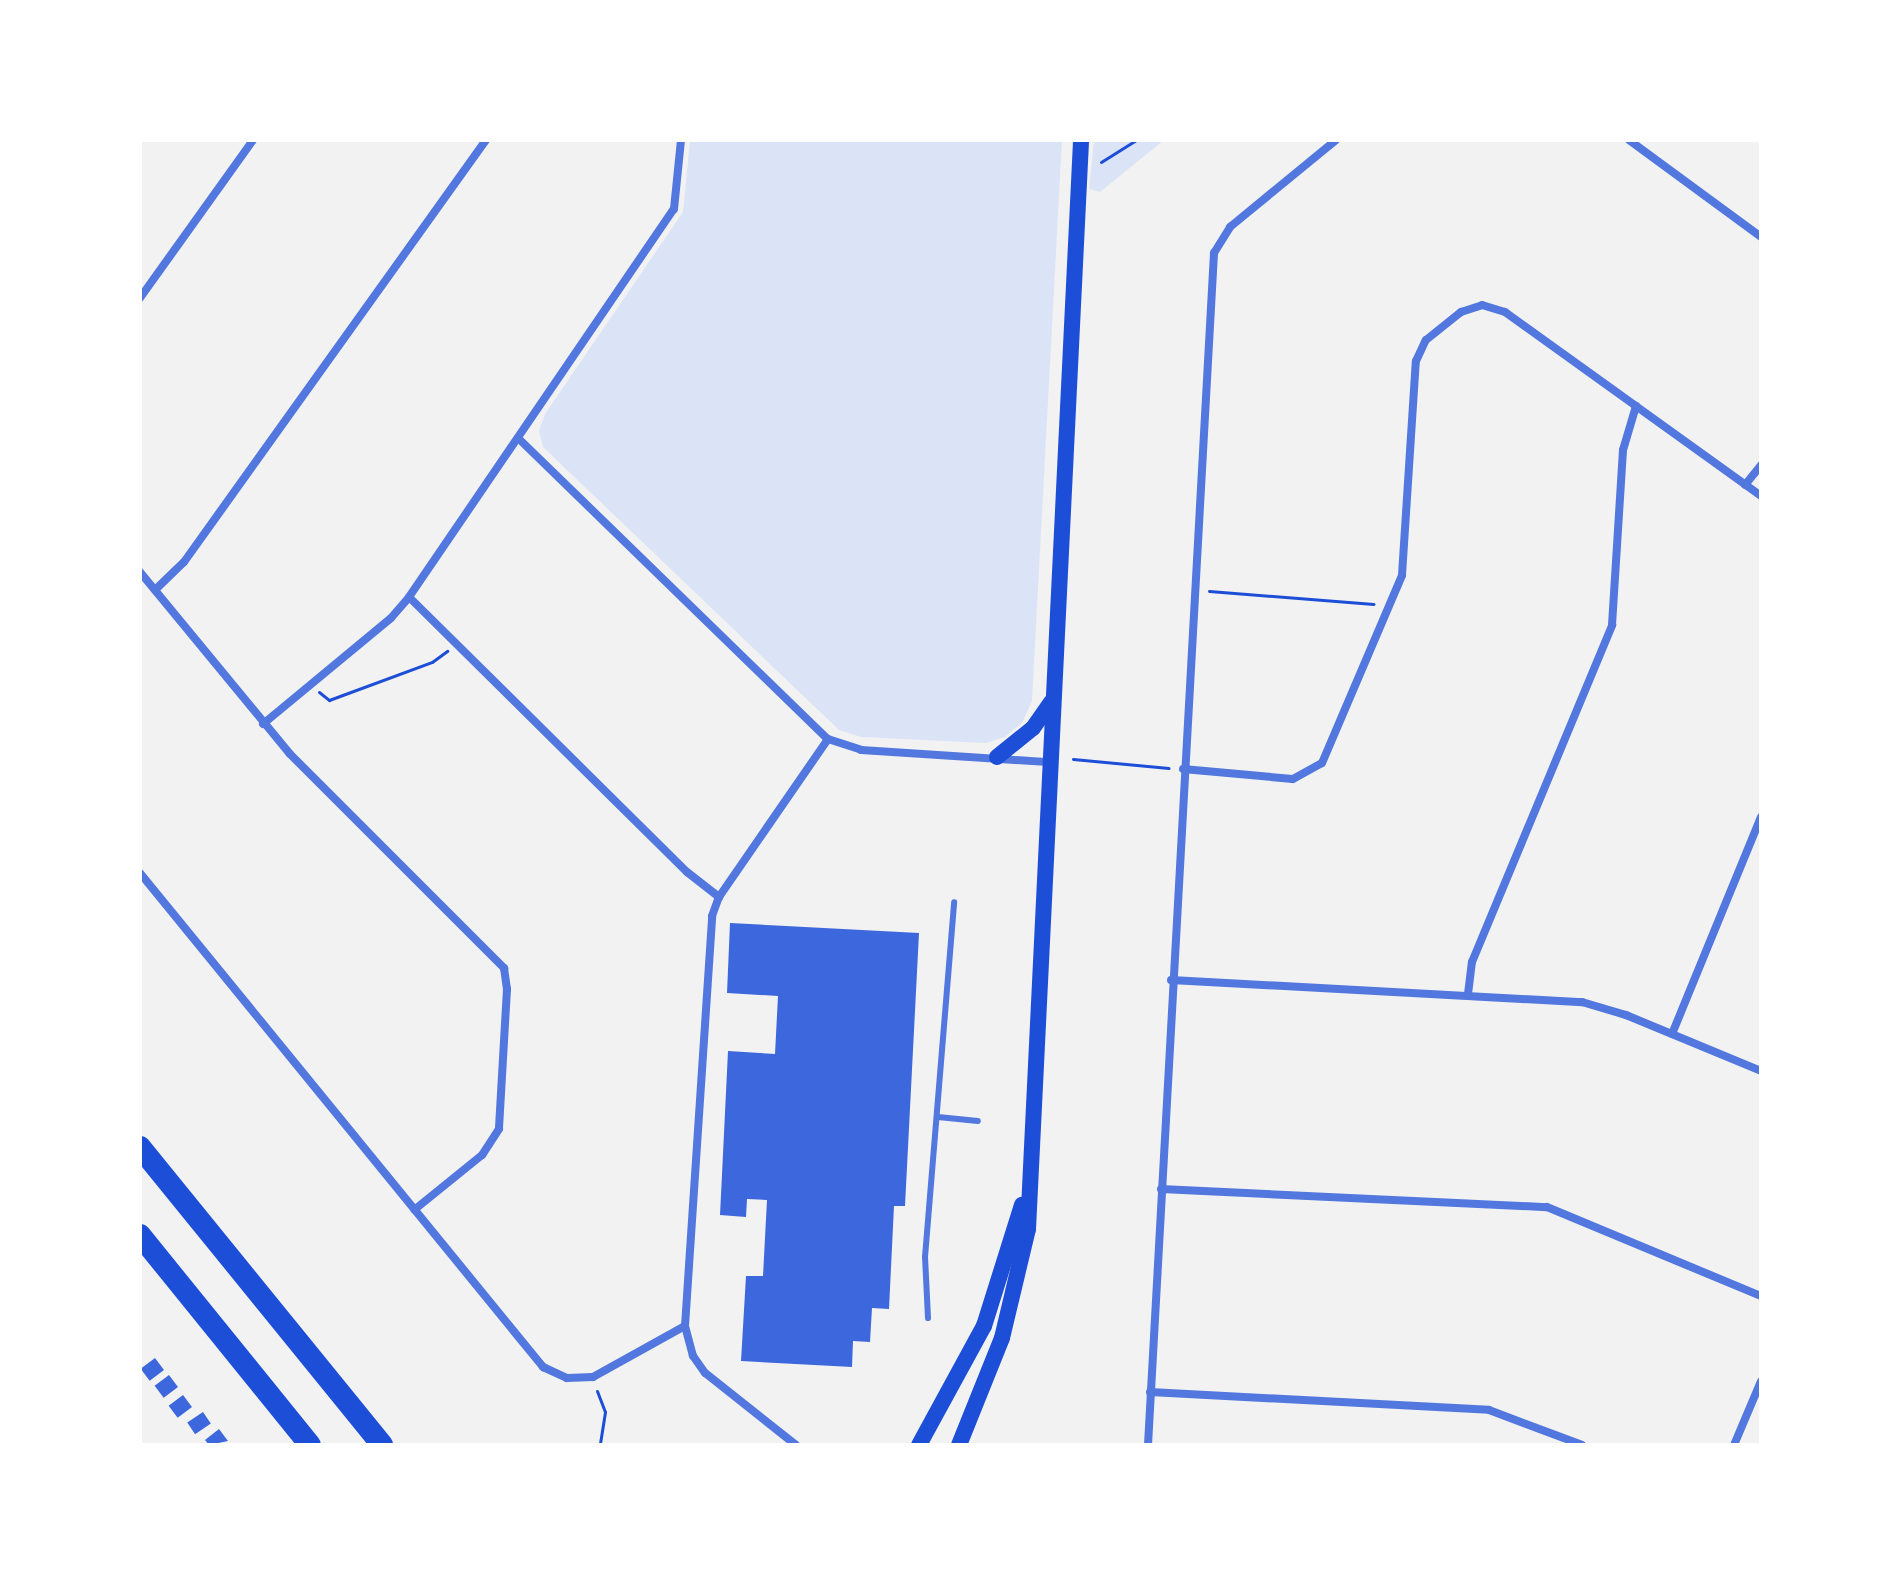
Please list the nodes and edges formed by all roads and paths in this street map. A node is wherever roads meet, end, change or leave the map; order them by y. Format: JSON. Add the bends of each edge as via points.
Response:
{"nodes":[{"id":1,"x":253,"y":140,"type":"edge"},
{"id":2,"x":486,"y":140,"type":"edge"},
{"id":3,"x":681,"y":140,"type":"edge"},
{"id":4,"x":1081,"y":140,"type":"edge"},
{"id":5,"x":1136,"y":140,"type":"edge"},
{"id":6,"x":1336,"y":140,"type":"edge"},
{"id":7,"x":1629,"y":140,"type":"edge"},
{"id":8,"x":1101,"y":162,"type":"dead end"},
{"id":9,"x":1761,"y":237,"type":"edge"},
{"id":10,"x":140,"y":298,"type":"edge"},
{"id":11,"x":1636,"y":406,"type":"junction"},
{"id":12,"x":518,"y":438,"type":"junction"},
{"id":13,"x":1761,"y":465,"type":"edge"},
{"id":14,"x":1745,"y":485,"type":"junction"},
{"id":15,"x":1761,"y":496,"type":"edge"},
{"id":16,"x":140,"y":572,"type":"edge"},
{"id":17,"x":155,"y":590,"type":"junction"},
{"id":18,"x":1194,"y":590,"type":"junction"},
{"id":19,"x":409,"y":597,"type":"junction"},
{"id":20,"x":1389,"y":605,"type":"junction"},
{"id":21,"x":456,"y":644,"type":"junction"},
{"id":22,"x":309,"y":686,"type":"junction"},
{"id":23,"x":1052,"y":701,"type":"junction"},
{"id":24,"x":263,"y":724,"type":"junction"},
{"id":25,"x":828,"y":739,"type":"junction"},
{"id":26,"x":997,"y":757,"type":"junction"},
{"id":27,"x":1073,"y":759,"type":"dead end"},
{"id":28,"x":1049,"y":762,"type":"junction"},
{"id":29,"x":1183,"y":769,"type":"junction"},
{"id":30,"x":1761,"y":817,"type":"edge"},
{"id":31,"x":140,"y":873,"type":"edge"},
{"id":32,"x":719,"y":897,"type":"junction"},
{"id":33,"x":954,"y":902,"type":"dead end"},
{"id":34,"x":1171,"y":980,"type":"junction"},
{"id":35,"x":1468,"y":994,"type":"junction"},
{"id":36,"x":1672,"y":1034,"type":"junction"},
{"id":37,"x":1761,"y":1071,"type":"edge"},
{"id":38,"x":938,"y":1117,"type":"junction"},
{"id":39,"x":978,"y":1121,"type":"dead end"},
{"id":40,"x":140,"y":1147,"type":"edge"},
{"id":41,"x":1026,"y":1189,"type":"junction"},
{"id":42,"x":1161,"y":1189,"type":"junction"},
{"id":43,"x":414,"y":1210,"type":"junction"},
{"id":44,"x":140,"y":1235,"type":"edge"},
{"id":45,"x":1761,"y":1296,"type":"edge"},
{"id":46,"x":928,"y":1318,"type":"dead end"},
{"id":47,"x":685,"y":1326,"type":"junction"},
{"id":48,"x":593,"y":1377,"type":"junction"},
{"id":49,"x":1761,"y":1381,"type":"edge"},
{"id":50,"x":1150,"y":1392,"type":"junction"},
{"id":51,"x":310,"y":1445,"type":"edge"},
{"id":52,"x":382,"y":1445,"type":"edge"},
{"id":53,"x":600,"y":1445,"type":"edge"},
{"id":54,"x":796,"y":1445,"type":"edge"},
{"id":55,"x":919,"y":1445,"type":"edge"},
{"id":56,"x":959,"y":1445,"type":"edge"},
{"id":57,"x":1148,"y":1445,"type":"edge"},
{"id":58,"x":1582,"y":1445,"type":"edge"},
{"id":59,"x":1734,"y":1445,"type":"edge"}],
"edges":[{"from":1,"to":10,"type":"street"},
{"from":2,"to":17,"type":"street","via":[[184,562]]},
{"from":3,"to":12,"type":"street","via":[[674,209]]},
{"from":4,"to":23,"type":"main road"},
{"from":5,"to":8,"type":"path"},
{"from":6,"to":18,"type":"street","via":[[1230,227],[1214,253]]},
{"from":7,"to":9,"type":"street"},
{"from":11,"to":14,"type":"street"},
{"from":11,"to":20,"type":"street","via":[[1505,312],[1482,305],[1451,319],[1426,340],[1416,361],[1406,551]]},
{"from":11,"to":35,"type":"street","via":[[1623,450],[1612,625],[1472,962]]},
{"from":12,"to":19,"type":"street"},
{"from":12,"to":25,"type":"street"},
{"from":13,"to":14,"type":"street"},
{"from":14,"to":15,"type":"street"},
{"from":16,"to":17,"type":"street"},
{"from":17,"to":24,"type":"street"},
{"from":18,"to":20,"type":"path"},
{"from":18,"to":29,"type":"street"},
{"from":19,"to":21,"type":"street"},
{"from":19,"to":22,"type":"street"},
{"from":20,"to":29,"type":"street","via":[[1337,734],[1309,775],[1293,779]]},
{"from":21,"to":22,"type":"path","via":[[432,662],[329,700]]},
{"from":21,"to":32,"type":"street","via":[[687,872]]},
{"from":22,"to":24,"type":"street"},
{"from":23,"to":26,"type":"main road","via":[[1033,728]]},
{"from":23,"to":28,"type":"main road"},
{"from":24,"to":43,"type":"street","via":[[497,957],[506,973],[499,1129],[482,1155]]},
{"from":25,"to":26,"type":"street","via":[[861,750]]},
{"from":25,"to":32,"type":"street"},
{"from":26,"to":28,"type":"street"},
{"from":27,"to":29,"type":"path"},
{"from":28,"to":41,"type":"main road"},
{"from":29,"to":34,"type":"street"},
{"from":30,"to":36,"type":"street"},
{"from":31,"to":43,"type":"street"},
{"from":32,"to":47,"type":"street","via":[[711,927]]},
{"from":33,"to":38,"type":"lane"},
{"from":34,"to":35,"type":"street"},
{"from":34,"to":42,"type":"street"},
{"from":35,"to":36,"type":"street","via":[[1582,1002]]},
{"from":36,"to":37,"type":"street"},
{"from":38,"to":39,"type":"lane"},
{"from":38,"to":46,"type":"lane","via":[[925,1257]]},
{"from":40,"to":52,"type":"highway"},
{"from":41,"to":55,"type":"main road","via":[[984,1326]]},
{"from":41,"to":56,"type":"main road","via":[[1028,1229],[1011,1304]]},
{"from":42,"to":45,"type":"street","via":[[1547,1207]]},
{"from":42,"to":50,"type":"street"},
{"from":43,"to":48,"type":"street","via":[[543,1367],[567,1378]]},
{"from":44,"to":51,"type":"highway"},
{"from":47,"to":48,"type":"street"},
{"from":47,"to":54,"type":"street","via":[[693,1356],[705,1373]]},
{"from":48,"to":53,"type":"path","via":[[605,1412]]},
{"from":49,"to":59,"type":"street"},
{"from":50,"to":57,"type":"street"},
{"from":50,"to":58,"type":"street","via":[[1489,1410]]}]}
